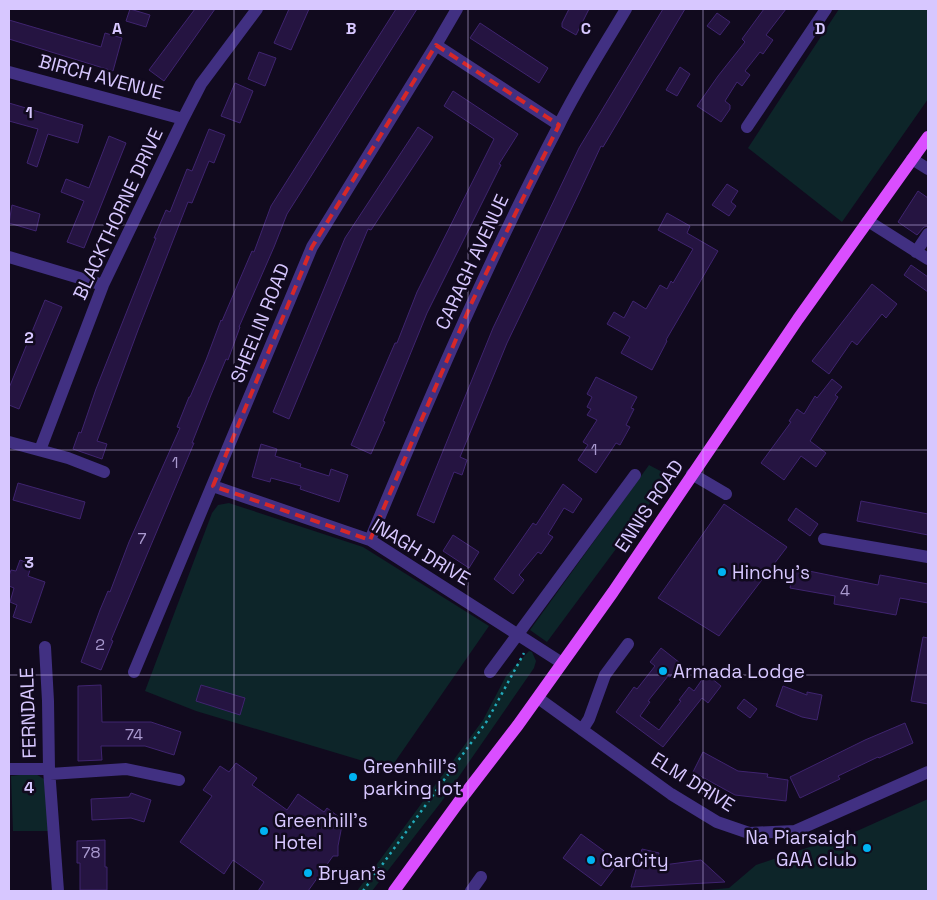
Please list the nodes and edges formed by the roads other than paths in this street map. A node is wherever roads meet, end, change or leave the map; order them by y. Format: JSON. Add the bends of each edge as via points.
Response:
{"nodes":[{"id":1,"x":257,"y":9,"type":"edge"},
{"id":2,"x":457,"y":9,"type":"edge"},
{"id":3,"x":626,"y":9,"type":"edge"},
{"id":4,"x":826,"y":9,"type":"edge"},
{"id":5,"x":436,"y":45,"type":"junction"},
{"id":6,"x":9,"y":72,"type":"edge"},
{"id":7,"x":183,"y":120,"type":"junction"},
{"id":8,"x":559,"y":125,"type":"junction"},
{"id":9,"x":747,"y":127,"type":"dead end"},
{"id":10,"x":928,"y":137,"type":"edge"},
{"id":11,"x":912,"y":159,"type":"junction"},
{"id":12,"x":928,"y":168,"type":"edge"},
{"id":13,"x":868,"y":220,"type":"junction"},
{"id":14,"x":928,"y":234,"type":"edge"},
{"id":15,"x":916,"y":252,"type":"junction"},
{"id":16,"x":9,"y":257,"type":"edge"},
{"id":17,"x":928,"y":259,"type":"edge"},
{"id":18,"x":103,"y":285,"type":"junction"},
{"id":19,"x":9,"y":442,"type":"edge"},
{"id":20,"x":40,"y":450,"type":"junction"},
{"id":21,"x":104,"y":472,"type":"dead end"},
{"id":22,"x":692,"y":474,"type":"junction"},
{"id":23,"x":635,"y":476,"type":"dead end"},
{"id":24,"x":213,"y":486,"type":"junction"},
{"id":25,"x":726,"y":494,"type":"dead end"},
{"id":26,"x":824,"y":538,"type":"dead end"},
{"id":27,"x":370,"y":540,"type":"junction"},
{"id":28,"x":928,"y":557,"type":"edge"},
{"id":29,"x":518,"y":634,"type":"junction"},
{"id":30,"x":628,"y":644,"type":"dead end"},
{"id":31,"x":45,"y":647,"type":"dead end"},
{"id":32,"x":562,"y":662,"type":"junction"},
{"id":33,"x":134,"y":672,"type":"dead end"},
{"id":34,"x":490,"y":672,"type":"dead end"},
{"id":35,"x":538,"y":698,"type":"junction"},
{"id":36,"x":582,"y":730,"type":"junction"},
{"id":37,"x":9,"y":769,"type":"edge"},
{"id":38,"x":49,"y":772,"type":"junction"},
{"id":39,"x":928,"y":772,"type":"edge"},
{"id":40,"x":179,"y":780,"type":"dead end"},
{"id":41,"x":481,"y":877,"type":"dead end"},
{"id":42,"x":58,"y":891,"type":"edge"},
{"id":43,"x":394,"y":891,"type":"edge"},
{"id":44,"x":471,"y":891,"type":"edge"}],
"edges":[{"from":1,"to":7,"type":"street","name":"BLACKTHORNE DRIVE","via":[[201,84]]},
{"from":2,"to":5,"type":"street","name":"SHEELIN ROAD"},
{"from":3,"to":8,"type":"street","name":"CARAGH AVENUE"},
{"from":4,"to":9,"type":"street"},
{"from":5,"to":8,"type":"street"},
{"from":5,"to":24,"type":"street","name":"SHEELIN ROAD","via":[[312,247]]},
{"from":6,"to":7,"type":"street","name":"BIRCH AVENUE"},
{"from":7,"to":18,"type":"street","name":"BLACKTHORNE DRIVE"},
{"from":8,"to":27,"type":"street","name":"CARAGH AVENUE","via":[[472,302]]},
{"from":10,"to":11,"type":"main road","name":"ENNIS ROAD"},
{"from":11,"to":12,"type":"street"},
{"from":11,"to":13,"type":"main road","name":"ENNIS ROAD"},
{"from":13,"to":15,"type":"street"},
{"from":13,"to":22,"type":"main road","name":"ENNIS ROAD"},
{"from":14,"to":15,"type":"street"},
{"from":15,"to":17,"type":"street"},
{"from":16,"to":18,"type":"street"},
{"from":18,"to":20,"type":"street","name":"BLACKTHORNE DRIVE"},
{"from":19,"to":20,"type":"street"},
{"from":20,"to":21,"type":"street"},
{"from":22,"to":25,"type":"street"},
{"from":22,"to":32,"type":"main road","name":"ENNIS ROAD"},
{"from":23,"to":29,"type":"street"},
{"from":24,"to":27,"type":"street","name":"INAGH DRIVE"},
{"from":24,"to":33,"type":"street","name":"SHEELIN ROAD"},
{"from":26,"to":28,"type":"street"},
{"from":27,"to":29,"type":"street","name":"INAGH DRIVE"},
{"from":29,"to":32,"type":"street","name":"INAGH DRIVE"},
{"from":29,"to":34,"type":"street"},
{"from":30,"to":36,"type":"street","via":[[605,675]]},
{"from":31,"to":38,"type":"street","name":"FERNDALE"},
{"from":32,"to":35,"type":"main road","name":"ENNIS ROAD"},
{"from":35,"to":36,"type":"street","name":"ELM DRIVE"},
{"from":35,"to":43,"type":"main road","name":"ENNIS ROAD"},
{"from":36,"to":39,"type":"street","name":"ELM DRIVE","via":[[709,818],[750,833],[796,831]]},
{"from":37,"to":38,"type":"street","name":"FERNDALE"},
{"from":38,"to":40,"type":"street","name":"FERNDALE","via":[[126,769]]},
{"from":38,"to":42,"type":"street"},
{"from":41,"to":44,"type":"street"}]}
